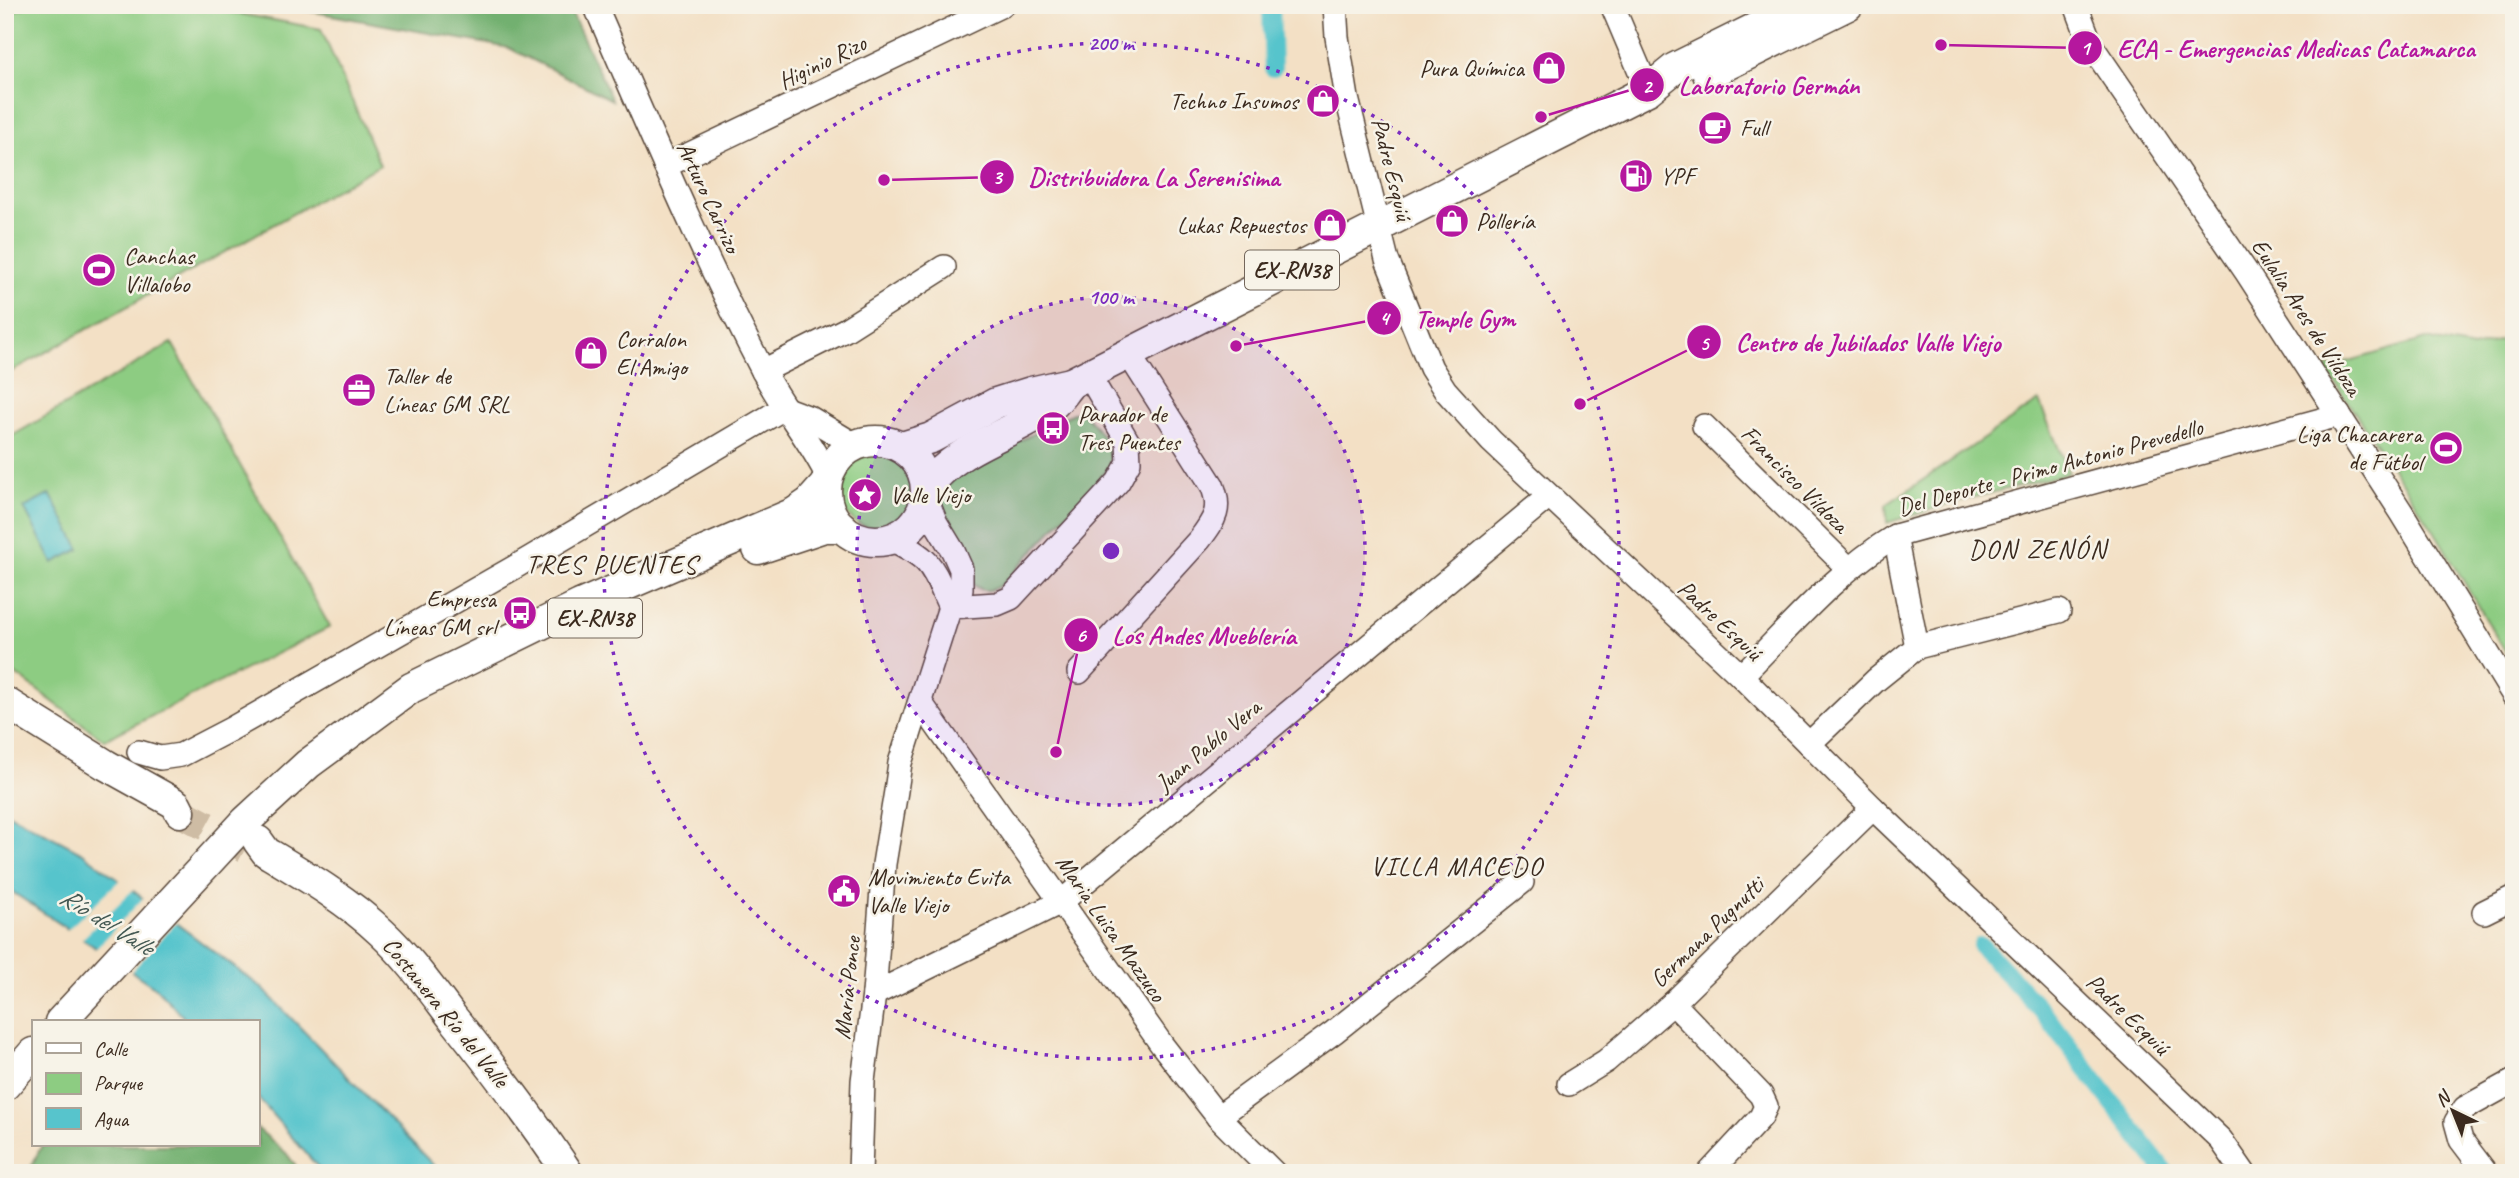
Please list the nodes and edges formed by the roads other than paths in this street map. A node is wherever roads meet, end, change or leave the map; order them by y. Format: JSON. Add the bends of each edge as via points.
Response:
{"nodes":[{"id":1,"x":595,"y":5,"type":"edge"},
{"id":2,"x":1002,"y":5,"type":"edge"},
{"id":3,"x":1335,"y":5,"type":"edge"},
{"id":4,"x":1612,"y":5,"type":"edge"},
{"id":5,"x":1802,"y":5,"type":"edge"},
{"id":6,"x":1848,"y":5,"type":"edge"},
{"id":7,"x":2076,"y":5,"type":"edge"},
{"id":8,"x":974,"y":11,"type":"edge"},
{"id":9,"x":1648,"y":90,"type":"junction"},
{"id":10,"x":665,"y":166,"type":"junction"},
{"id":11,"x":1379,"y":226,"type":"junction"},
{"id":12,"x":944,"y":267,"type":"dead end"},
{"id":13,"x":1128,"y":353,"type":"junction"},
{"id":14,"x":763,"y":371,"type":"junction"},
{"id":15,"x":1079,"y":378,"type":"junction"},
{"id":16,"x":783,"y":408,"type":"junction"},
{"id":17,"x":2339,"y":415,"type":"junction"},
{"id":18,"x":1704,"y":426,"type":"dead end"},
{"id":19,"x":855,"y":445,"type":"junction"},
{"id":20,"x":902,"y":447,"type":"junction"},
{"id":21,"x":827,"y":481,"type":"junction"},
{"id":22,"x":926,"y":493,"type":"junction"},
{"id":23,"x":1549,"y":496,"type":"junction"},
{"id":24,"x":842,"y":527,"type":"junction"},
{"id":25,"x":1895,"y":536,"type":"junction"},
{"id":26,"x":891,"y":539,"type":"junction"},
{"id":27,"x":1848,"y":569,"type":"junction"},
{"id":28,"x":950,"y":607,"type":"junction"},
{"id":29,"x":2059,"y":611,"type":"dead end"},
{"id":30,"x":1917,"y":647,"type":"junction"},
{"id":31,"x":1079,"y":672,"type":"dead end"},
{"id":32,"x":1741,"y":676,"type":"junction"},
{"id":33,"x":2514,"y":696,"type":"edge"},
{"id":34,"x":5,"y":702,"type":"edge"},
{"id":35,"x":920,"y":702,"type":"junction"},
{"id":36,"x":356,"y":731,"type":"junction"},
{"id":37,"x":1808,"y":744,"type":"junction"},
{"id":38,"x":139,"y":752,"type":"dead end"},
{"id":39,"x":180,"y":806,"type":"tunnel mouth"},
{"id":40,"x":1873,"y":808,"type":"junction"},
{"id":41,"x":259,"y":849,"type":"tunnel mouth"},
{"id":42,"x":1522,"y":882,"type":"dead end"},
{"id":43,"x":2514,"y":897,"type":"edge"},
{"id":44,"x":1061,"y":902,"type":"junction"},
{"id":45,"x":2484,"y":912,"type":"dead end"},
{"id":46,"x":874,"y":994,"type":"junction"},
{"id":47,"x":1673,"y":1003,"type":"junction"},
{"id":48,"x":68,"y":1013,"type":"edge"},
{"id":49,"x":32,"y":1054,"type":"edge"},
{"id":50,"x":2514,"y":1081,"type":"edge"},
{"id":51,"x":1569,"y":1084,"type":"dead end"},
{"id":52,"x":5,"y":1085,"type":"edge"},
{"id":53,"x":1218,"y":1117,"type":"junction"},
{"id":54,"x":568,"y":1173,"type":"edge"},
{"id":55,"x":860,"y":1173,"type":"edge"},
{"id":56,"x":1274,"y":1173,"type":"edge"},
{"id":57,"x":1709,"y":1173,"type":"edge"},
{"id":58,"x":2244,"y":1173,"type":"edge"},
{"id":59,"x":2486,"y":1173,"type":"edge"}],
"edges":[{"from":1,"to":10,"type":"street","name":"Arturo Carrizo"},
{"from":2,"to":8,"type":"street","name":"Higinio Rizo"},
{"from":3,"to":11,"type":"street","name":"Padre Esquiú","via":[[1348,98]]},
{"from":4,"to":9,"type":"street"},
{"from":5,"to":9,"type":"main road","number":"EX-RN38","via":[[1675,68]]},
{"from":6,"to":9,"type":"main road","number":"EX-RN38","via":[[1683,87]]},
{"from":7,"to":17,"type":"street","name":"Eulalia Ares de Vildoza","via":[[2091,44]]},
{"from":8,"to":10,"type":"street","name":"Higinio Rizo"},
{"from":9,"to":11,"type":"main road","number":"EX-RN38"},
{"from":10,"to":14,"type":"street","name":"Arturo Carrizo"},
{"from":11,"to":13,"type":"main road","number":"EX-RN38"},
{"from":11,"to":23,"type":"street","name":"Padre Esquiú","via":[[1387,260],[1431,369],[1462,411]]},
{"from":12,"to":14,"type":"street","via":[[845,330]]},
{"from":13,"to":15,"type":"main road","number":"EX-RN38"},
{"from":13,"to":31,"type":"street","via":[[1218,499],[1214,520],[1200,539]]},
{"from":14,"to":16,"type":"street","name":"Arturo Carrizo"},
{"from":15,"to":20,"type":"main road","number":"EX-RN38","via":[[996,403],[932,438]]},
{"from":15,"to":22,"type":"main road","number":"EX-RN38","via":[[1051,407],[954,459],[939,471]]},
{"from":15,"to":28,"type":"street","via":[[1128,442],[1129,462],[1118,482],[1010,597],[997,604]]},
{"from":16,"to":19,"type":"street"},
{"from":16,"to":21,"type":"street","name":"Arturo Carrizo","via":[[817,454]]},
{"from":16,"to":38,"type":"street","via":[[231,729],[181,755],[160,758]]},
{"from":17,"to":25,"type":"street","name":"Del Deporte - Primo Antonio Prevedello"},
{"from":17,"to":33,"type":"street","name":"Eulalia Ares de Vildoza"},
{"from":18,"to":27,"type":"street","name":"Francisco Vildoza"},
{"from":19,"to":20,"type":"main road","number":"EX-RN38","via":[[874,440]]},
{"from":19,"to":21,"type":"main road","number":"EX-RN38","via":[[840,455]]},
{"from":20,"to":22,"type":"main road","via":[[922,469]]},
{"from":21,"to":24,"type":"main road","via":[[827,501]]},
{"from":21,"to":36,"type":"main road","number":"EX-RN38","via":[[794,513],[580,605],[411,688]]},
{"from":22,"to":26,"type":"main road","number":"EX-RN38","via":[[922,513],[913,525]]},
{"from":22,"to":28,"type":"street","name":"María Ponce","via":[[961,569],[961,590]]},
{"from":23,"to":32,"type":"street","name":"Padre Esquiú"},
{"from":23,"to":44,"type":"street","name":"Juan Pablo Vera"},
{"from":24,"to":26,"type":"main road","via":[[865,540]]},
{"from":24,"to":36,"type":"main road","number":"EX-RN38","via":[[824,527],[726,561],[587,621]]},
{"from":25,"to":27,"type":"street","name":"Del Deporte - Primo Antonio Prevedello"},
{"from":25,"to":30,"type":"street"},
{"from":26,"to":28,"type":"street","via":[[919,553],[934,569]]},
{"from":27,"to":32,"type":"street","name":"Del Deporte - Primo Antonio Prevedello"},
{"from":28,"to":35,"type":"street","name":"María Ponce"},
{"from":29,"to":30,"type":"street"},
{"from":30,"to":37,"type":"street"},
{"from":32,"to":37,"type":"street","name":"Padre Esquiú"},
{"from":34,"to":39,"type":"main road"},
{"from":35,"to":44,"type":"street","name":"Maria Luisa Mazzuco"},
{"from":35,"to":46,"type":"street","name":"María Ponce","via":[[900,763],[884,864]]},
{"from":36,"to":48,"type":"main road","number":"EX-RN38","via":[[308,764],[214,853]]},
{"from":37,"to":40,"type":"street","name":"Padre Esquiú"},
{"from":40,"to":47,"type":"street","name":"Germana Pugnutti"},
{"from":40,"to":58,"type":"street","name":"Padre Esquiú","via":[[2221,1140]]},
{"from":41,"to":54,"type":"main road","name":"Costanera Río del Valle","via":[[383,933],[483,1055]]},
{"from":42,"to":53,"type":"street","via":[[1334,1032]]},
{"from":43,"to":45,"type":"street"},
{"from":44,"to":46,"type":"street","name":"Juan Pablo Vera"},
{"from":44,"to":53,"type":"street","name":"Maria Luisa Mazzuco"},
{"from":46,"to":55,"type":"street","name":"María Ponce","via":[[863,1081]]},
{"from":47,"to":51,"type":"street","name":"Germana Pugnutti","via":[[1606,1060]]},
{"from":47,"to":57,"type":"street","via":[[1761,1095],[1766,1106]]},
{"from":49,"to":52,"type":"main road"},
{"from":50,"to":59,"type":"street","via":[[2465,1108],[2456,1122],[2461,1140]]},
{"from":53,"to":56,"type":"street","name":"Maria Luisa Mazzuco"}]}
